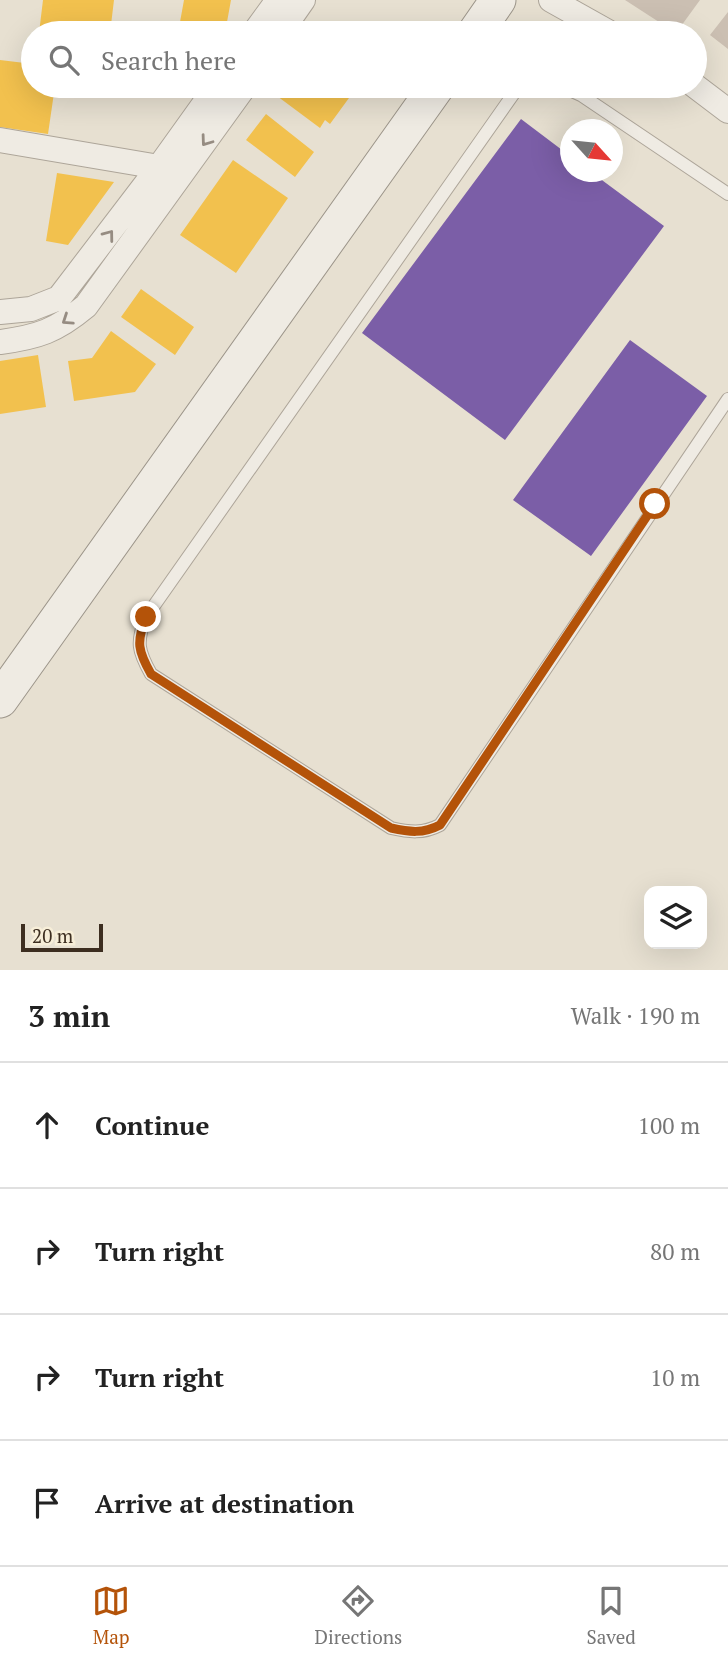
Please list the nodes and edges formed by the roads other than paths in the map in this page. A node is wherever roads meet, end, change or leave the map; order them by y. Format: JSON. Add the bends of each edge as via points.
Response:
{"nodes":[{"id":1,"x":278,"y":0,"type":"edge"},
{"id":2,"x":303,"y":0,"type":"edge"},
{"id":3,"x":498,"y":0,"type":"edge"},
{"id":4,"x":551,"y":0,"type":"edge"},
{"id":5,"x":263,"y":21,"type":"edge"},
{"id":6,"x":289,"y":21,"type":"edge"},
{"id":7,"x":483,"y":21,"type":"edge"},
{"id":8,"x":589,"y":21,"type":"edge"},
{"id":9,"x":707,"y":95,"type":"edge"},
{"id":10,"x":208,"y":98,"type":"edge"},
{"id":11,"x":236,"y":98,"type":"edge"},
{"id":12,"x":428,"y":98,"type":"edge"},
{"id":13,"x":511,"y":98,"type":"edge"},
{"id":14,"x":585,"y":98,"type":"edge"},
{"id":15,"x":728,"y":111,"type":"edge"},
{"id":16,"x":0,"y":140,"type":"edge"},
{"id":17,"x":159,"y":167,"type":"junction"},
{"id":18,"x":728,"y":194,"type":"edge"},
{"id":19,"x":0,"y":312,"type":"edge"},
{"id":20,"x":0,"y":342,"type":"edge"},
{"id":21,"x":728,"y":399,"type":"edge"},
{"id":22,"x":0,"y":700,"type":"edge"}],
"edges":[{"from":1,"to":5,"type":"street"},
{"from":2,"to":6,"type":"street"},
{"from":3,"to":7,"type":"street"},
{"from":4,"to":8,"type":"street"},
{"from":9,"to":15,"type":"street"},
{"from":10,"to":17,"type":"street"},
{"from":11,"to":20,"type":"street","one_way":true,"via":[[86,306],[64,324]]},
{"from":12,"to":22,"type":"street"},
{"from":13,"to":21,"type":"lane","via":[[146,617],[138,637],[151,674],[391,828],[412,833],[431,830],[440,825]]},
{"from":14,"to":18,"type":"lane"},
{"from":16,"to":17,"type":"street"},
{"from":19,"to":17,"type":"street","one_way":true,"via":[[31,309],[59,298]]}]}
